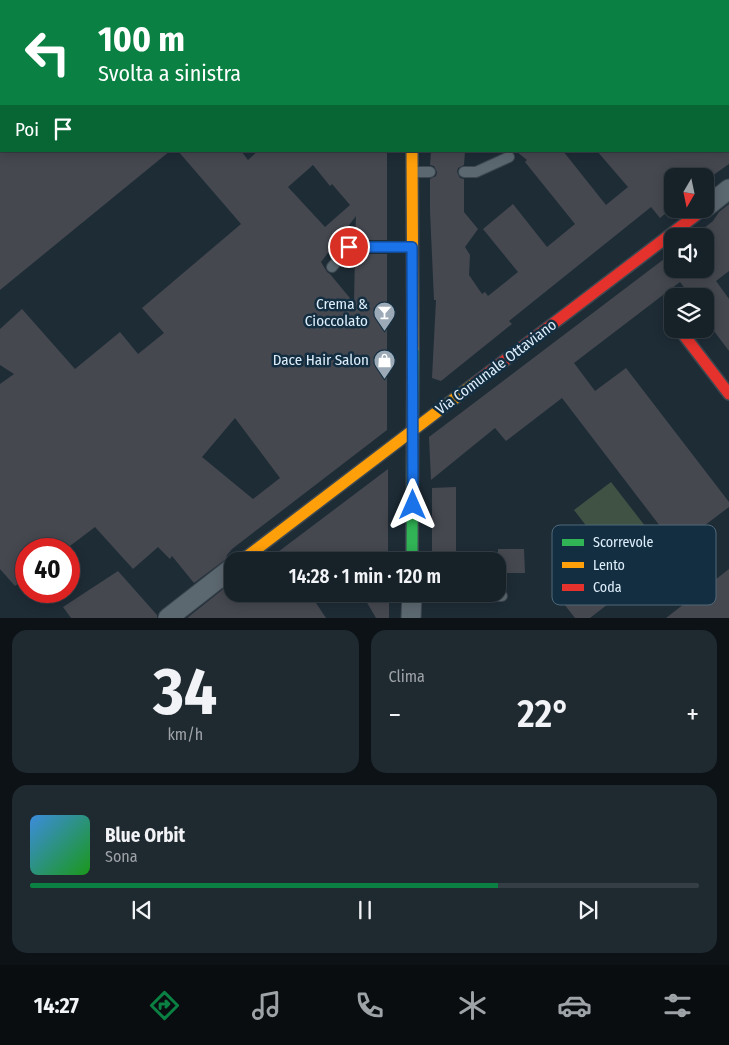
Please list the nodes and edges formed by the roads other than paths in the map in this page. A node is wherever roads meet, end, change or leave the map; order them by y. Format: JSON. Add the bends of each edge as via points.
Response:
{"nodes":[{"id":1,"x":412,"y":152,"type":"edge"},
{"id":2,"x":509,"y":157,"type":"dead end"},
{"id":3,"x":412,"y":172,"type":"junction"},
{"id":4,"x":430,"y":172,"type":"dead end"},
{"id":5,"x":464,"y":172,"type":"dead end"},
{"id":6,"x":729,"y":190,"type":"edge"},
{"id":7,"x":714,"y":201,"type":"edge"},
{"id":8,"x":691,"y":218,"type":"edge"},
{"id":9,"x":412,"y":247,"type":"junction"},
{"id":10,"x":332,"y":267,"type":"dead end"},
{"id":11,"x":686,"y":338,"type":"edge"},
{"id":12,"x":729,"y":394,"type":"edge"},
{"id":13,"x":413,"y":430,"type":"junction"},
{"id":14,"x":253,"y":552,"type":"edge"},
{"id":15,"x":412,"y":552,"type":"edge"},
{"id":16,"x":224,"y":574,"type":"edge"},
{"id":17,"x":412,"y":602,"type":"edge"},
{"id":18,"x":168,"y":618,"type":"edge"},
{"id":19,"x":412,"y":618,"type":"edge"}],
"edges":[{"from":1,"to":3,"type":"street"},
{"from":2,"to":5,"type":"lane","via":[[476,172]]},
{"from":3,"to":4,"type":"lane"},
{"from":3,"to":9,"type":"street"},
{"from":6,"to":7,"type":"street","name":"Via Comunale Ottaviano"},
{"from":8,"to":13,"type":"street","name":"Via Comunale Ottaviano"},
{"from":9,"to":10,"type":"lane","via":[[349,247]]},
{"from":9,"to":13,"type":"street"},
{"from":11,"to":12,"type":"street"},
{"from":13,"to":14,"type":"street","name":"Via Comunale Ottaviano"},
{"from":13,"to":15,"type":"street"},
{"from":16,"to":18,"type":"street"},
{"from":17,"to":19,"type":"street"}]}
